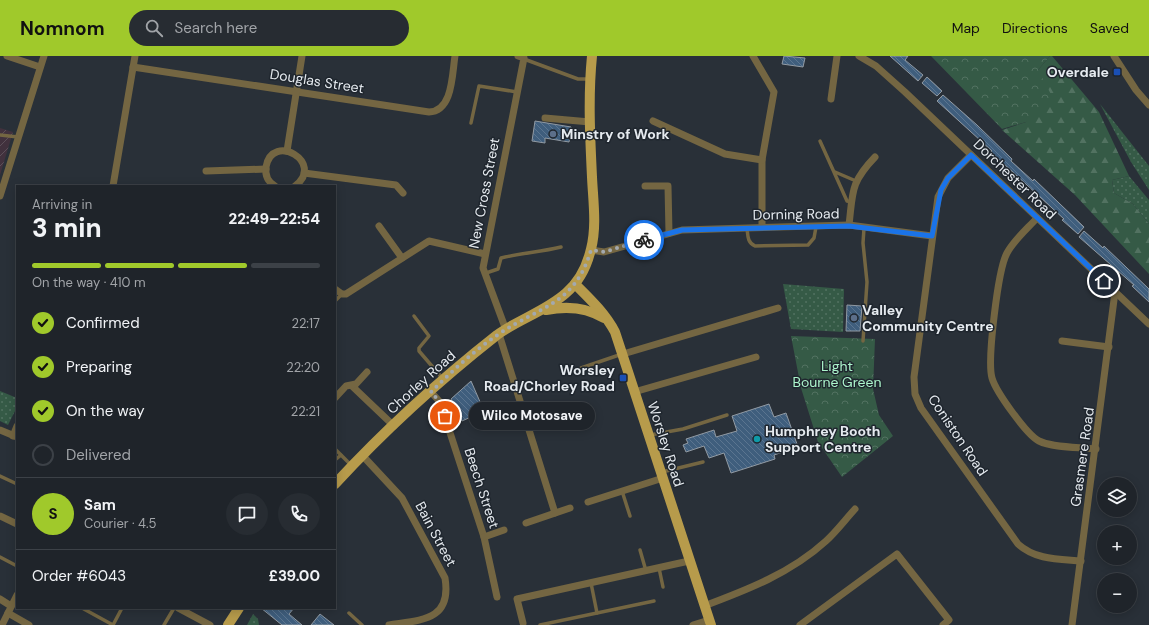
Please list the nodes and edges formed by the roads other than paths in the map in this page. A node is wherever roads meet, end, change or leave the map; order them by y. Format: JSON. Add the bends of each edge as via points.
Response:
{"nodes":[{"id":1,"x":7,"y":56,"type":"edge"},
{"id":2,"x":44,"y":56,"type":"edge"},
{"id":3,"x":135,"y":56,"type":"edge"},
{"id":4,"x":302,"y":56,"type":"edge"},
{"id":5,"x":455,"y":56,"type":"edge"},
{"id":6,"x":533,"y":56,"type":"edge"},
{"id":7,"x":592,"y":56,"type":"edge"},
{"id":8,"x":753,"y":56,"type":"edge"},
{"id":9,"x":837,"y":56,"type":"edge"},
{"id":10,"x":859,"y":56,"type":"edge"},
{"id":11,"x":1114,"y":56,"type":"edge"},
{"id":12,"x":524,"y":59,"type":"edge"},
{"id":13,"x":40,"y":67,"type":"junction"},
{"id":14,"x":133,"y":67,"type":"junction"},
{"id":15,"x":590,"y":78,"type":"junction"},
{"id":16,"x":296,"y":91,"type":"junction"},
{"id":17,"x":518,"y":92,"type":"junction"},
{"id":18,"x":831,"y":99,"type":"dead end"},
{"id":19,"x":1149,"y":104,"type":"edge"},
{"id":20,"x":545,"y":118,"type":"dead end"},
{"id":21,"x":653,"y":121,"type":"dead end"},
{"id":22,"x":590,"y":122,"type":"junction"},
{"id":23,"x":471,"y":123,"type":"dead end"},
{"id":24,"x":0,"y":135,"type":"edge"},
{"id":25,"x":18,"y":137,"type":"junction"},
{"id":26,"x":820,"y":141,"type":"dead end"},
{"id":27,"x":287,"y":151,"type":"junction"},
{"id":28,"x":971,"y":155,"type":"junction"},
{"id":29,"x":875,"y":158,"type":"dead end"},
{"id":30,"x":762,"y":160,"type":"junction"},
{"id":31,"x":266,"y":169,"type":"junction"},
{"id":32,"x":206,"y":171,"type":"dead end"},
{"id":33,"x":835,"y":172,"type":"junction"},
{"id":34,"x":304,"y":173,"type":"junction"},
{"id":35,"x":856,"y":181,"type":"junction"},
{"id":36,"x":113,"y":185,"type":"edge"},
{"id":37,"x":274,"y":185,"type":"edge"},
{"id":38,"x":296,"y":185,"type":"edge"},
{"id":39,"x":645,"y":186,"type":"dead end"},
{"id":40,"x":0,"y":192,"type":"edge"},
{"id":41,"x":403,"y":193,"type":"dead end"},
{"id":42,"x":852,"y":202,"type":"junction"},
{"id":43,"x":1037,"y":218,"type":"junction"},
{"id":44,"x":379,"y":226,"type":"dead end"},
{"id":45,"x":849,"y":226,"type":"junction"},
{"id":46,"x":762,"y":227,"type":"junction"},
{"id":47,"x":816,"y":227,"type":"junction"},
{"id":48,"x":747,"y":228,"type":"junction"},
{"id":49,"x":864,"y":228,"type":"junction"},
{"id":50,"x":669,"y":233,"type":"junction"},
{"id":51,"x":932,"y":236,"type":"junction"},
{"id":52,"x":561,"y":247,"type":"dead end"},
{"id":53,"x":591,"y":250,"type":"junction"},
{"id":54,"x":485,"y":254,"type":"junction"},
{"id":55,"x":402,"y":258,"type":"junction"},
{"id":56,"x":484,"y":274,"type":"junction"},
{"id":57,"x":575,"y":284,"type":"junction"},
{"id":58,"x":336,"y":290,"type":"edge"},
{"id":59,"x":1115,"y":292,"type":"junction"},
{"id":60,"x":342,"y":294,"type":"junction"},
{"id":61,"x":336,"y":300,"type":"edge"},
{"id":62,"x":778,"y":308,"type":"dead end"},
{"id":63,"x":544,"y":310,"type":"junction"},
{"id":64,"x":414,"y":316,"type":"dead end"},
{"id":65,"x":609,"y":322,"type":"junction"},
{"id":66,"x":1149,"y":324,"type":"edge"},
{"id":67,"x":502,"y":332,"type":"junction"},
{"id":68,"x":863,"y":341,"type":"dead end"},
{"id":69,"x":1062,"y":341,"type":"dead end"},
{"id":70,"x":1109,"y":347,"type":"junction"},
{"id":71,"x":623,"y":354,"type":"junction"},
{"id":72,"x":756,"y":357,"type":"dead end"},
{"id":73,"x":581,"y":368,"type":"dead end"},
{"id":74,"x":367,"y":372,"type":"dead end"},
{"id":75,"x":444,"y":380,"type":"junction"},
{"id":76,"x":352,"y":386,"type":"junction"},
{"id":77,"x":431,"y":392,"type":"junction"},
{"id":78,"x":634,"y":392,"type":"junction"},
{"id":79,"x":336,"y":397,"type":"edge"},
{"id":80,"x":727,"y":415,"type":"dead end"},
{"id":81,"x":394,"y":426,"type":"junction"},
{"id":82,"x":0,"y":430,"type":"edge"},
{"id":83,"x":648,"y":435,"type":"junction"},
{"id":84,"x":15,"y":436,"type":"edge"},
{"id":85,"x":1096,"y":449,"type":"junction"},
{"id":86,"x":336,"y":450,"type":"edge"},
{"id":87,"x":341,"y":455,"type":"junction"},
{"id":88,"x":362,"y":455,"type":"junction"},
{"id":89,"x":336,"y":459,"type":"edge"},
{"id":90,"x":703,"y":462,"type":"dead end"},
{"id":91,"x":352,"y":465,"type":"junction"},
{"id":92,"x":662,"y":475,"type":"junction"},
{"id":93,"x":0,"y":476,"type":"edge"},
{"id":94,"x":336,"y":483,"type":"edge"},
{"id":95,"x":16,"y":484,"type":"edge"},
{"id":96,"x":622,"y":491,"type":"junction"},
{"id":97,"x":588,"y":502,"type":"dead end"},
{"id":98,"x":570,"y":508,"type":"dead end"},
{"id":99,"x":855,"y":509,"type":"dead end"},
{"id":100,"x":555,"y":513,"type":"junction"},
{"id":101,"x":0,"y":516,"type":"edge"},
{"id":102,"x":630,"y":516,"type":"dead end"},
{"id":103,"x":526,"y":523,"type":"dead end"},
{"id":104,"x":16,"y":524,"type":"edge"},
{"id":105,"x":504,"y":530,"type":"dead end"},
{"id":106,"x":484,"y":537,"type":"junction"},
{"id":107,"x":640,"y":550,"type":"dead end"},
{"id":108,"x":0,"y":557,"type":"edge"},
{"id":109,"x":1081,"y":561,"type":"junction"},
{"id":110,"x":689,"y":562,"type":"junction"},
{"id":111,"x":16,"y":565,"type":"edge"},
{"id":112,"x":659,"y":568,"type":"junction"},
{"id":113,"x":646,"y":570,"type":"junction"},
{"id":114,"x":591,"y":583,"type":"junction"},
{"id":115,"x":663,"y":587,"type":"dead end"},
{"id":116,"x":16,"y":597,"type":"edge"},
{"id":117,"x":497,"y":597,"type":"dead end"},
{"id":118,"x":0,"y":600,"type":"edge"},
{"id":119,"x":654,"y":601,"type":"dead end"},
{"id":120,"x":704,"y":606,"type":"junction"},
{"id":121,"x":10,"y":609,"type":"junction"},
{"id":122,"x":84,"y":609,"type":"edge"},
{"id":123,"x":121,"y":609,"type":"edge"},
{"id":124,"x":173,"y":609,"type":"edge"},
{"id":125,"x":180,"y":609,"type":"edge"},
{"id":126,"x":238,"y":609,"type":"edge"},
{"id":127,"x":348,"y":613,"type":"dead end"},
{"id":128,"x":597,"y":613,"type":"junction"},
{"id":129,"x":523,"y":623,"type":"dead end"},
{"id":130,"x":710,"y":623,"type":"edge"},
{"id":131,"x":2,"y":625,"type":"edge"},
{"id":132,"x":28,"y":625,"type":"edge"},
{"id":133,"x":113,"y":625,"type":"edge"},
{"id":134,"x":164,"y":625,"type":"edge"},
{"id":135,"x":210,"y":625,"type":"edge"},
{"id":136,"x":228,"y":625,"type":"edge"},
{"id":137,"x":362,"y":625,"type":"edge"},
{"id":138,"x":389,"y":625,"type":"edge"},
{"id":139,"x":540,"y":625,"type":"edge"},
{"id":140,"x":693,"y":625,"type":"edge"},
{"id":141,"x":800,"y":625,"type":"edge"},
{"id":142,"x":943,"y":625,"type":"edge"},
{"id":143,"x":1072,"y":625,"type":"edge"}],
"edges":[{"from":1,"to":13,"type":"street"},
{"from":2,"to":13,"type":"street"},
{"from":3,"to":14,"type":"street"},
{"from":4,"to":16,"type":"street"},
{"from":5,"to":16,"type":"street","name":"Douglas Street","via":[[447,101],[435,112]]},
{"from":6,"to":12,"type":"lane"},
{"from":7,"to":15,"type":"main road"},
{"from":8,"to":30,"type":"street","via":[[774,92]]},
{"from":9,"to":18,"type":"street"},
{"from":10,"to":28,"type":"street","name":"Dorchester Road","via":[[876,66]]},
{"from":11,"to":19,"type":"street"},
{"from":12,"to":15,"type":"lane","via":[[578,78]]},
{"from":12,"to":17,"type":"street","name":"New Cross Street"},
{"from":13,"to":25,"type":"street"},
{"from":14,"to":16,"type":"street","name":"Douglas Street"},
{"from":14,"to":36,"type":"street"},
{"from":15,"to":22,"type":"main road"},
{"from":16,"to":27,"type":"street"},
{"from":17,"to":23,"type":"lane","via":[[479,86]]},
{"from":17,"to":54,"type":"street","name":"New Cross Street"},
{"from":20,"to":22,"type":"street"},
{"from":21,"to":30,"type":"street","via":[[725,154]]},
{"from":22,"to":53,"type":"main road","via":[[594,228]]},
{"from":24,"to":25,"type":"lane"},
{"from":25,"to":40,"type":"street"},
{"from":26,"to":33,"type":"lane"},
{"from":27,"to":31,"type":"street","via":[[275,153],[267,163]]},
{"from":27,"to":34,"type":"street","via":[[302,161]]},
{"from":28,"to":43,"type":"street","name":"Dorchester Road"},
{"from":28,"to":51,"type":"street","name":"Coniston Road","via":[[948,178],[941,190]]},
{"from":29,"to":35,"type":"street"},
{"from":30,"to":46,"type":"street"},
{"from":31,"to":32,"type":"street"},
{"from":31,"to":37,"type":"street","via":[[269,180]]},
{"from":33,"to":35,"type":"lane"},
{"from":33,"to":42,"type":"lane","via":[[847,201]]},
{"from":34,"to":38,"type":"street"},
{"from":34,"to":41,"type":"street","via":[[396,185]]},
{"from":35,"to":42,"type":"street"},
{"from":39,"to":50,"type":"street","via":[[668,186]]},
{"from":42,"to":45,"type":"street"},
{"from":43,"to":59,"type":"street","name":"Dorchester Road"},
{"from":43,"to":85,"type":"street","via":[[1011,246],[1003,260],[990,356],[992,379],[1033,437],[1047,443]]},
{"from":44,"to":55,"type":"street"},
{"from":45,"to":47,"type":"street","name":"Dorning Road"},
{"from":45,"to":49,"type":"street","name":"Dorning Road"},
{"from":46,"to":47,"type":"street","name":"Dorning Road"},
{"from":46,"to":48,"type":"street","name":"Dorning Road"},
{"from":47,"to":48,"type":"lane","via":[[814,238],[808,245],[770,246],[755,246],[750,243]]},
{"from":48,"to":50,"type":"street","name":"Dorning Road","via":[[682,230]]},
{"from":49,"to":51,"type":"street","name":"Dorning Road"},
{"from":49,"to":68,"type":"lane","via":[[867,282]]},
{"from":50,"to":53,"type":"street","name":"Dorning Road","via":[[604,252]]},
{"from":51,"to":109,"type":"street","name":"Coniston Road","via":[[914,377],[918,401],[1018,544],[1028,552],[1041,557]]},
{"from":52,"to":56,"type":"lane","via":[[501,258],[498,269]]},
{"from":53,"to":57,"type":"main road"},
{"from":54,"to":55,"type":"street","via":[[428,242]]},
{"from":54,"to":56,"type":"street","name":"New Cross Street","via":[[482,268]]},
{"from":55,"to":60,"type":"street","via":[[346,294]]},
{"from":56,"to":67,"type":"street","name":"New Cross Street"},
{"from":57,"to":63,"type":"main road","name":"Chorley Road"},
{"from":57,"to":65,"type":"main road","name":"Worsley Road"},
{"from":58,"to":60,"type":"street"},
{"from":59,"to":66,"type":"street","name":"Dorchester Road"},
{"from":59,"to":70,"type":"street","name":"Grasmere Road"},
{"from":60,"to":61,"type":"lane"},
{"from":62,"to":71,"type":"street"},
{"from":63,"to":65,"type":"main road","via":[[561,307],[580,309],[592,312]]},
{"from":63,"to":67,"type":"main road","name":"Chorley Road"},
{"from":64,"to":75,"type":"lane","via":[[429,336],[419,351]]},
{"from":65,"to":71,"type":"main road","name":"Worsley Road"},
{"from":67,"to":75,"type":"main road","name":"Chorley Road"},
{"from":67,"to":100,"type":"street","name":"New Cross Street"},
{"from":69,"to":70,"type":"street"},
{"from":70,"to":85,"type":"street","name":"Grasmere Road"},
{"from":71,"to":73,"type":"lane"},
{"from":71,"to":78,"type":"main road","name":"Worsley Road"},
{"from":72,"to":78,"type":"street"},
{"from":74,"to":76,"type":"street"},
{"from":75,"to":77,"type":"main road","name":"Chorley Road"},
{"from":76,"to":79,"type":"street","via":[[346,386]]},
{"from":76,"to":81,"type":"street"},
{"from":77,"to":81,"type":"main road","name":"Chorley Road"},
{"from":77,"to":106,"type":"street","name":"Beech Street","via":[[440,402]]},
{"from":78,"to":83,"type":"main road","name":"Worsley Road"},
{"from":80,"to":83,"type":"lane","via":[[683,429]]},
{"from":81,"to":88,"type":"main road","name":"Chorley Road"},
{"from":82,"to":84,"type":"street"},
{"from":83,"to":92,"type":"main road","name":"Worsley Road"},
{"from":85,"to":109,"type":"street","name":"Grasmere Road"},
{"from":86,"to":87,"type":"lane"},
{"from":87,"to":89,"type":"lane"},
{"from":87,"to":91,"type":"lane"},
{"from":88,"to":91,"type":"main road","name":"Chorley Road"},
{"from":88,"to":138,"type":"street","name":"Bain Street","via":[[402,498],[445,578],[447,588],[442,608],[429,618]]},
{"from":90,"to":92,"type":"lane"},
{"from":91,"to":94,"type":"main road","name":"Chorley Road"},
{"from":92,"to":96,"type":"street"},
{"from":92,"to":110,"type":"main road","name":"Worsley Road"},
{"from":93,"to":95,"type":"lane"},
{"from":96,"to":97,"type":"street"},
{"from":96,"to":102,"type":"lane"},
{"from":98,"to":100,"type":"street"},
{"from":99,"to":120,"type":"street","via":[[826,541],[783,573]]},
{"from":100,"to":103,"type":"street"},
{"from":101,"to":104,"type":"street"},
{"from":105,"to":106,"type":"street"},
{"from":106,"to":117,"type":"street","name":"Beech Street"},
{"from":107,"to":113,"type":"lane"},
{"from":108,"to":111,"type":"lane"},
{"from":109,"to":143,"type":"street","name":"Grasmere Road"},
{"from":110,"to":112,"type":"street"},
{"from":110,"to":120,"type":"main road","name":"Worsley Road"},
{"from":112,"to":113,"type":"street"},
{"from":112,"to":115,"type":"lane"},
{"from":113,"to":114,"type":"street"},
{"from":114,"to":128,"type":"lane"},
{"from":114,"to":129,"type":"street","via":[[517,599]]},
{"from":116,"to":121,"type":"street"},
{"from":118,"to":121,"type":"street"},
{"from":119,"to":128,"type":"lane"},
{"from":120,"to":130,"type":"main road","name":"Worsley Road"},
{"from":121,"to":131,"type":"street"},
{"from":121,"to":132,"type":"street"},
{"from":122,"to":133,"type":"lane"},
{"from":123,"to":133,"type":"lane"},
{"from":124,"to":134,"type":"lane"},
{"from":125,"to":135,"type":"street"},
{"from":126,"to":136,"type":"main road"},
{"from":127,"to":137,"type":"lane"},
{"from":128,"to":139,"type":"lane"},
{"from":130,"to":140,"type":"street"},
{"from":141,"to":142,"type":"street","via":[[897,554],[949,620]]}]}
